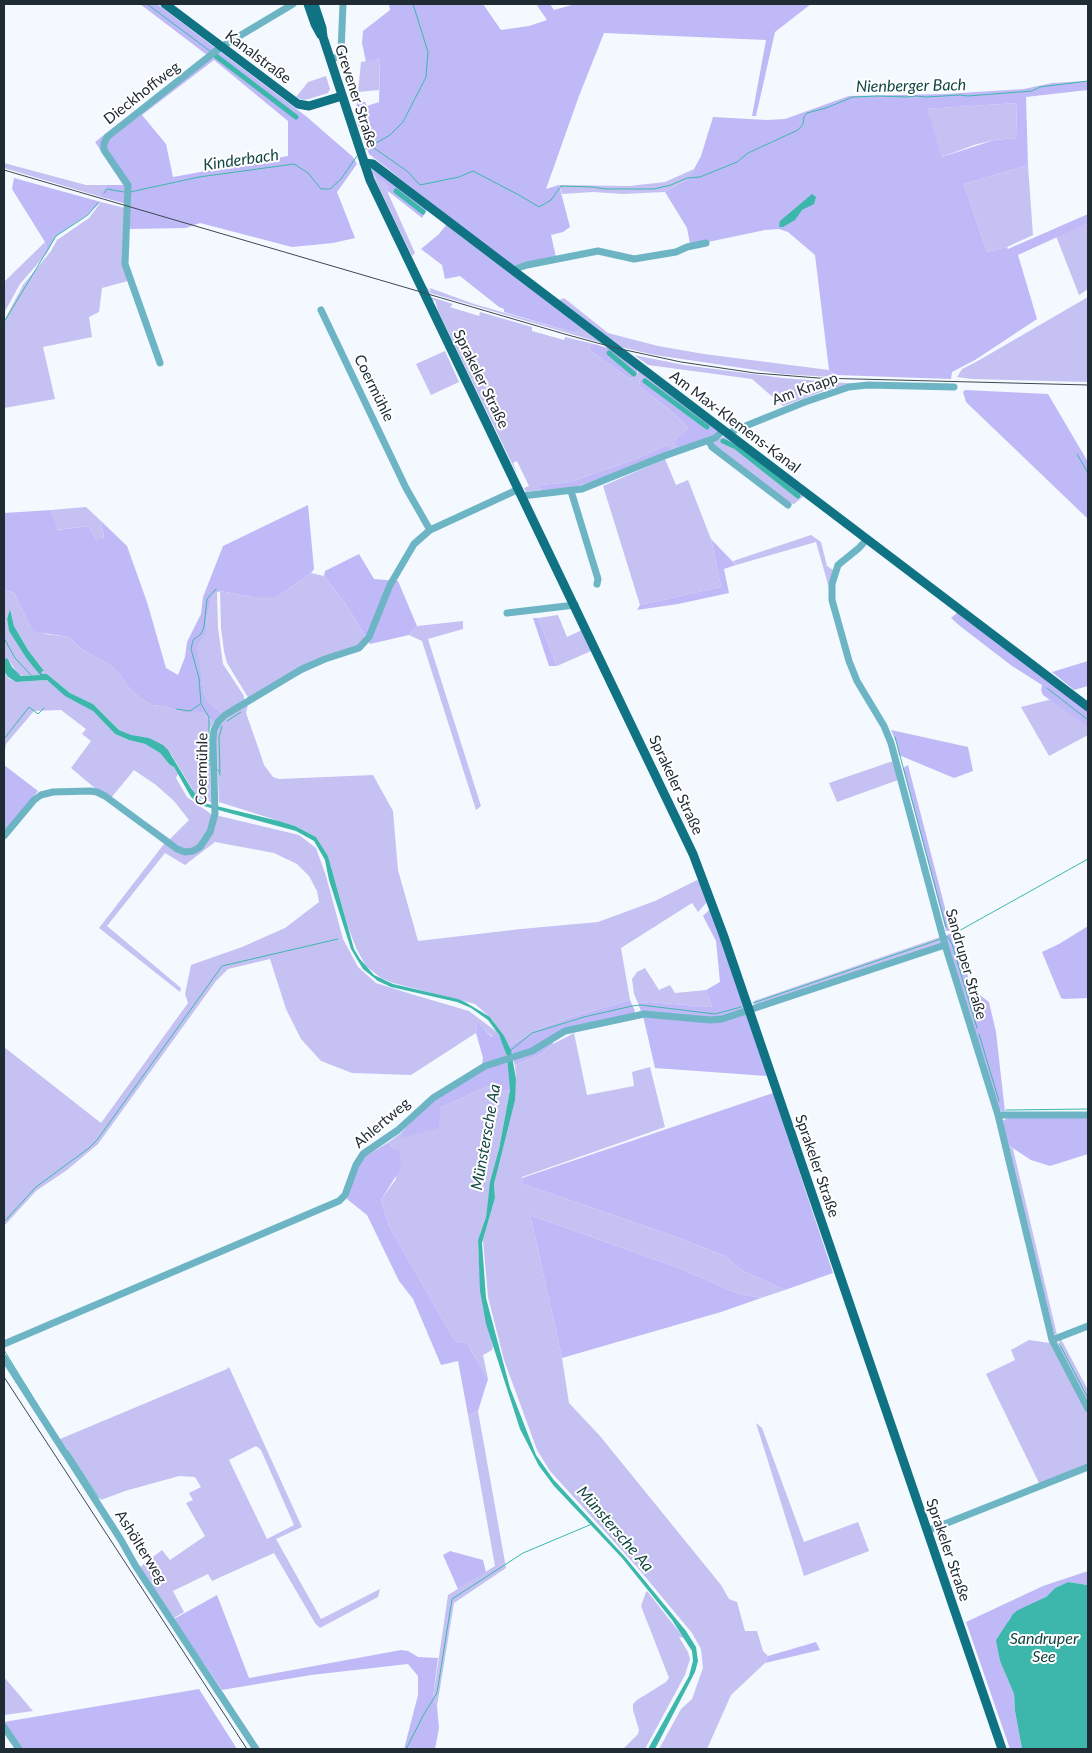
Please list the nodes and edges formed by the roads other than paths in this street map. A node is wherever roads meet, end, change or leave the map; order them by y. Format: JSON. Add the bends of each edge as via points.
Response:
{"nodes":[{"id":1,"x":165,"y":4,"type":"edge"},
{"id":2,"x":293,"y":4,"type":"edge"},
{"id":3,"x":308,"y":4,"type":"edge"},
{"id":4,"x":314,"y":4,"type":"edge"},
{"id":5,"x":343,"y":4,"type":"edge"},
{"id":6,"x":323,"y":37,"type":"junction"},
{"id":7,"x":221,"y":47,"type":"junction"},
{"id":8,"x":330,"y":60,"type":"junction"},
{"id":9,"x":342,"y":96,"type":"junction"},
{"id":10,"x":362,"y":157,"type":"junction"},
{"id":11,"x":706,"y":243,"type":"dead end"},
{"id":12,"x":512,"y":270,"type":"junction"},
{"id":13,"x":321,"y":310,"type":"dead end"},
{"id":14,"x":160,"y":363,"type":"dead end"},
{"id":15,"x":954,"y":387,"type":"dead end"},
{"id":16,"x":727,"y":433,"type":"junction"},
{"id":17,"x":709,"y":440,"type":"junction"},
{"id":18,"x":571,"y":491,"type":"junction"},
{"id":19,"x":520,"y":492,"type":"junction"},
{"id":20,"x":788,"y":505,"type":"dead end"},
{"id":21,"x":430,"y":530,"type":"junction"},
{"id":22,"x":867,"y":539,"type":"junction"},
{"id":23,"x":597,"y":584,"type":"dead end"},
{"id":24,"x":575,"y":605,"type":"junction"},
{"id":25,"x":507,"y":613,"type":"dead end"},
{"id":26,"x":1088,"y":707,"type":"edge"},
{"id":27,"x":4,"y":836,"type":"edge"},
{"id":28,"x":944,"y":940,"type":"junction"},
{"id":29,"x":749,"y":1011,"type":"junction"},
{"id":30,"x":998,"y":1115,"type":"junction"},
{"id":31,"x":1088,"y":1115,"type":"edge"},
{"id":32,"x":1088,"y":1326,"type":"edge"},
{"id":33,"x":1052,"y":1340,"type":"junction"},
{"id":34,"x":4,"y":1344,"type":"edge"},
{"id":35,"x":4,"y":1358,"type":"edge"},
{"id":36,"x":1088,"y":1409,"type":"edge"},
{"id":37,"x":1088,"y":1467,"type":"edge"},
{"id":38,"x":928,"y":1531,"type":"junction"},
{"id":39,"x":4,"y":1727,"type":"edge"},
{"id":40,"x":19,"y":1749,"type":"edge"},
{"id":41,"x":256,"y":1749,"type":"edge"},
{"id":42,"x":1002,"y":1749,"type":"edge"}],
"edges":[{"from":1,"to":7,"type":"main road","name":"Kanalstraße"},
{"from":2,"to":7,"type":"street","name":"Dieckhoffweg"},
{"from":3,"to":6,"type":"main road","name":"Grevener Straße"},
{"from":4,"to":6,"type":"main road","name":"Grevener Straße"},
{"from":5,"to":8,"type":"street","via":[[341,52]]},
{"from":6,"to":8,"type":"main road","name":"Grevener Straße"},
{"from":7,"to":9,"type":"main road","name":"Kanalstraße","via":[[300,106],[311,106]]},
{"from":7,"to":14,"type":"street","name":"Dieckhoffweg","via":[[107,137],[104,144],[104,150],[128,186],[125,264]]},
{"from":8,"to":9,"type":"main road","name":"Grevener Straße"},
{"from":9,"to":10,"type":"main road","name":"Grevener Straße"},
{"from":10,"to":12,"type":"main road","name":"Am Max-Klemens-Kanal"},
{"from":10,"to":19,"type":"main road","name":"Sprakeler Straße"},
{"from":11,"to":12,"type":"street","via":[[634,259],[598,251]]},
{"from":12,"to":16,"type":"main road","name":"Am Max-Klemens-Kanal"},
{"from":13,"to":21,"type":"street","name":"Coermühle","via":[[406,488]]},
{"from":15,"to":16,"type":"street","name":"Am Knapp","via":[[849,387]]},
{"from":16,"to":17,"type":"street","name":"Am Knapp"},
{"from":16,"to":22,"type":"main road","name":"Am Max-Klemens-Kanal"},
{"from":17,"to":18,"type":"street","name":"Am Knapp"},
{"from":17,"to":20,"type":"street","name":"Am Max-Klemens-Kanal","via":[[712,447]]},
{"from":18,"to":19,"type":"street","name":"Am Knapp"},
{"from":18,"to":23,"type":"street"},
{"from":19,"to":21,"type":"street","name":"Coermühle"},
{"from":19,"to":24,"type":"main road","name":"Sprakeler Straße"},
{"from":21,"to":27,"type":"street","name":"Coermühle","via":[[414,544],[390,585],[369,637],[359,648],[302,669],[218,722],[214,730],[215,814],[210,832],[200,847],[185,852],[177,849],[97,792],[45,793],[34,800]]},
{"from":22,"to":26,"type":"main road","name":"Am Max-Klemens-Kanal"},
{"from":22,"to":28,"type":"street","name":"Sandruper Straße","via":[[838,565],[832,584],[832,600],[848,661],[887,732]]},
{"from":24,"to":25,"type":"street"},
{"from":24,"to":29,"type":"main road","name":"Sprakeler Straße","via":[[693,854]]},
{"from":28,"to":29,"type":"street","name":"Ahlertweg"},
{"from":28,"to":30,"type":"street","name":"Sandruper Straße"},
{"from":29,"to":34,"type":"street","name":"Ahlertweg","via":[[710,1020],[640,1014],[565,1031],[537,1049],[485,1066],[433,1098],[398,1130],[366,1152],[339,1201]]},
{"from":29,"to":38,"type":"main road","name":"Sprakeler Straße"},
{"from":30,"to":31,"type":"street"},
{"from":30,"to":33,"type":"street","name":"Sandruper Straße"},
{"from":32,"to":33,"type":"street"},
{"from":33,"to":36,"type":"street","name":"Sandruper Straße"},
{"from":35,"to":41,"type":"street","name":"Ashölterweg"},
{"from":37,"to":38,"type":"street"},
{"from":38,"to":42,"type":"main road","name":"Sprakeler Straße"},
{"from":39,"to":40,"type":"street"}]}
